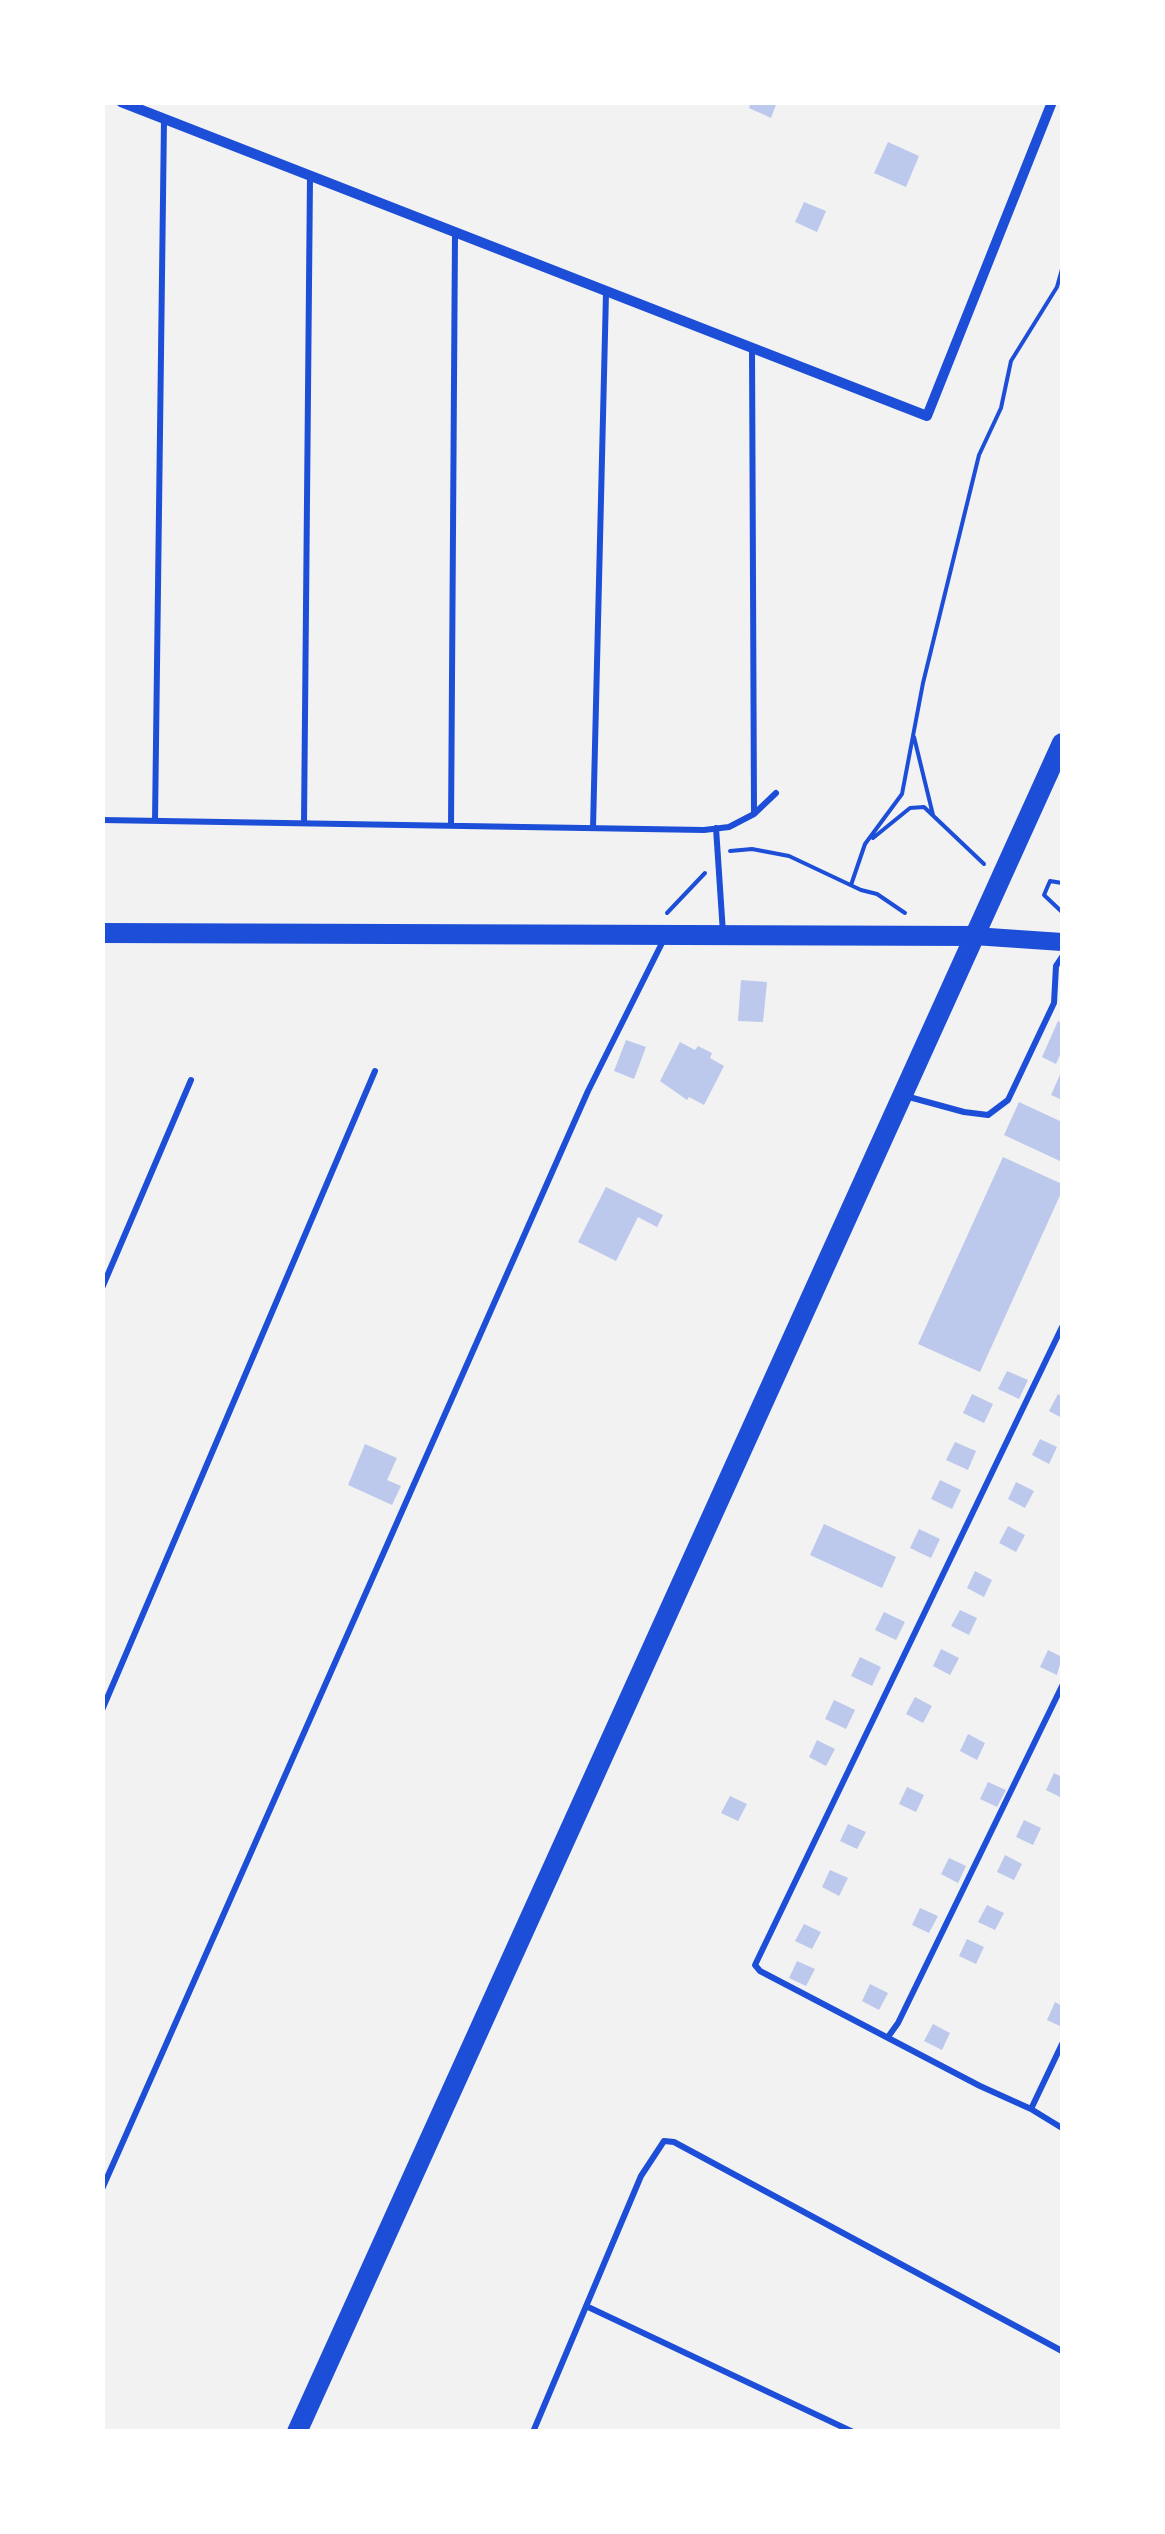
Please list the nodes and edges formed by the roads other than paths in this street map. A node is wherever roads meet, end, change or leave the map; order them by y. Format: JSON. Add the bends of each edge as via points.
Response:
{"nodes":[{"id":1,"x":121,"y":102,"type":"edge"},
{"id":2,"x":1052,"y":102,"type":"edge"},
{"id":3,"x":164,"y":120,"type":"junction"},
{"id":4,"x":310,"y":177,"type":"junction"},
{"id":5,"x":455,"y":234,"type":"junction"},
{"id":6,"x":606,"y":293,"type":"junction"},
{"id":7,"x":752,"y":349,"type":"junction"},
{"id":8,"x":1062,"y":743,"type":"edge"},
{"id":9,"x":776,"y":792,"type":"dead end"},
{"id":10,"x":754,"y":814,"type":"junction"},
{"id":11,"x":102,"y":820,"type":"edge"},
{"id":12,"x":155,"y":821,"type":"junction"},
{"id":13,"x":304,"y":823,"type":"junction"},
{"id":14,"x":450,"y":826,"type":"junction"},
{"id":15,"x":593,"y":828,"type":"junction"},
{"id":16,"x":716,"y":828,"type":"junction"},
{"id":17,"x":102,"y":933,"type":"edge"},
{"id":18,"x":667,"y":933,"type":"junction"},
{"id":19,"x":723,"y":934,"type":"junction"},
{"id":20,"x":974,"y":936,"type":"junction"},
{"id":21,"x":1062,"y":942,"type":"edge"},
{"id":22,"x":1062,"y":957,"type":"edge"},
{"id":23,"x":375,"y":1071,"type":"dead end"},
{"id":24,"x":192,"y":1080,"type":"dead end"},
{"id":25,"x":902,"y":1095,"type":"junction"},
{"id":26,"x":102,"y":1288,"type":"edge"},
{"id":27,"x":1062,"y":1327,"type":"edge"},
{"id":28,"x":1062,"y":1686,"type":"edge"},
{"id":29,"x":102,"y":1710,"type":"edge"},
{"id":30,"x":888,"y":2037,"type":"junction"},
{"id":31,"x":1062,"y":2044,"type":"edge"},
{"id":32,"x":1031,"y":2108,"type":"junction"},
{"id":33,"x":1062,"y":2128,"type":"edge"},
{"id":34,"x":102,"y":2189,"type":"edge"},
{"id":35,"x":586,"y":2306,"type":"junction"},
{"id":36,"x":1062,"y":2351,"type":"edge"},
{"id":37,"x":297,"y":2432,"type":"edge"},
{"id":38,"x":533,"y":2432,"type":"edge"},
{"id":39,"x":853,"y":2432,"type":"edge"}],
"edges":[{"from":1,"to":3,"type":"street"},
{"from":2,"to":7,"type":"street","via":[[927,416]]},
{"from":3,"to":4,"type":"street"},
{"from":3,"to":12,"type":"lane"},
{"from":4,"to":5,"type":"street"},
{"from":4,"to":13,"type":"lane"},
{"from":5,"to":6,"type":"street"},
{"from":5,"to":14,"type":"lane"},
{"from":6,"to":7,"type":"street"},
{"from":6,"to":15,"type":"lane"},
{"from":7,"to":10,"type":"lane"},
{"from":8,"to":20,"type":"main road"},
{"from":9,"to":10,"type":"lane"},
{"from":10,"to":16,"type":"lane"},
{"from":11,"to":12,"type":"lane"},
{"from":12,"to":13,"type":"lane"},
{"from":13,"to":14,"type":"lane"},
{"from":14,"to":15,"type":"lane"},
{"from":15,"to":16,"type":"lane"},
{"from":16,"to":19,"type":"lane"},
{"from":17,"to":18,"type":"main road"},
{"from":18,"to":19,"type":"main road"},
{"from":18,"to":34,"type":"lane","via":[[588,1090]]},
{"from":19,"to":20,"type":"main road"},
{"from":20,"to":21,"type":"street"},
{"from":20,"to":25,"type":"main road"},
{"from":22,"to":25,"type":"lane","via":[[1054,1004],[1008,1100],[988,1114]]},
{"from":23,"to":29,"type":"lane"},
{"from":24,"to":26,"type":"lane"},
{"from":25,"to":37,"type":"main road"},
{"from":27,"to":30,"type":"lane","via":[[756,1965]]},
{"from":28,"to":30,"type":"lane"},
{"from":30,"to":32,"type":"lane"},
{"from":31,"to":32,"type":"lane"},
{"from":32,"to":33,"type":"lane"},
{"from":35,"to":36,"type":"lane","via":[[641,2176],[664,2141]]},
{"from":35,"to":38,"type":"lane"},
{"from":35,"to":39,"type":"lane"}]}
